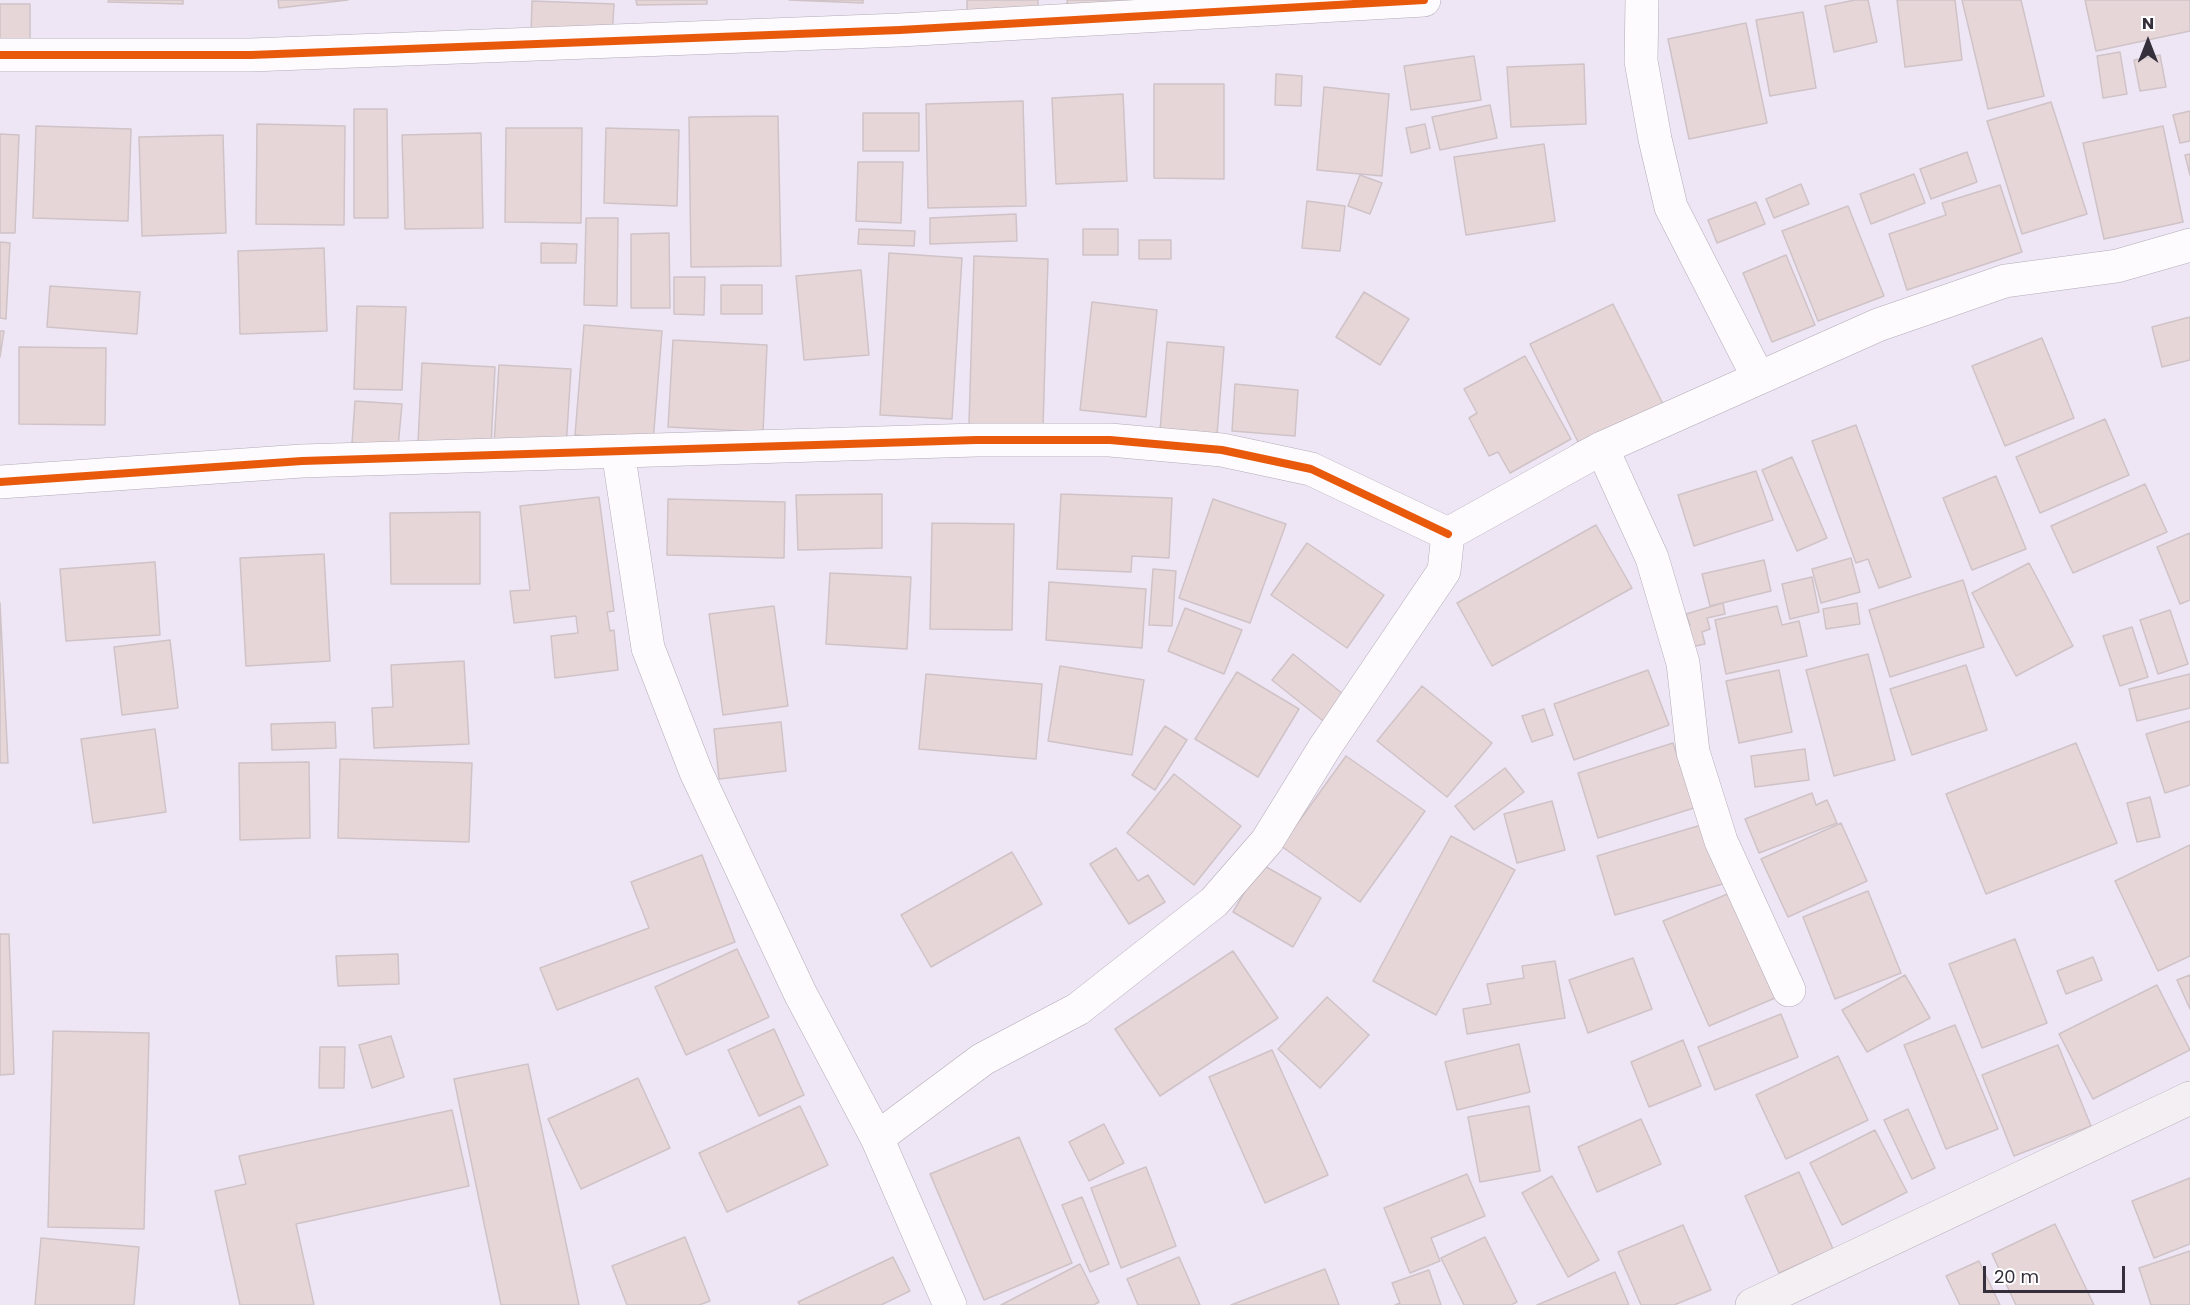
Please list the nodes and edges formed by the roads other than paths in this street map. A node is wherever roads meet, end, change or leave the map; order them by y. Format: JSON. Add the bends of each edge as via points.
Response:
{"nodes":[{"id":1,"x":1424,"y":0,"type":"edge"},
{"id":2,"x":1642,"y":0,"type":"edge"},
{"id":3,"x":0,"y":55,"type":"edge"},
{"id":4,"x":2190,"y":244,"type":"edge"},
{"id":5,"x":1758,"y":377,"type":"junction"},
{"id":6,"x":1602,"y":448,"type":"junction"},
{"id":7,"x":618,"y":451,"type":"junction"},
{"id":8,"x":0,"y":482,"type":"edge"},
{"id":9,"x":1448,"y":534,"type":"junction"},
{"id":10,"x":1789,"y":990,"type":"dead end"},
{"id":11,"x":2190,"y":1098,"type":"edge"},
{"id":12,"x":877,"y":1138,"type":"junction"},
{"id":13,"x":950,"y":1305,"type":"edge"},
{"id":14,"x":1752,"y":1305,"type":"edge"}],
"edges":[{"from":1,"to":3,"type":"street","via":[[900,30],[286,54]]},
{"from":2,"to":5,"type":"street","via":[[1641,61],[1671,207]]},
{"from":4,"to":5,"type":"street","via":[[2117,266],[2006,281],[1878,325]]},
{"from":5,"to":6,"type":"street"},
{"from":6,"to":9,"type":"street"},
{"from":6,"to":10,"type":"street","via":[[1652,558],[1683,663],[1693,752],[1721,841]]},
{"from":7,"to":8,"type":"street","via":[[302,460]]},
{"from":7,"to":9,"type":"street","via":[[976,440],[1110,440],[1222,450],[1311,469]]},
{"from":7,"to":12,"type":"street","via":[[648,648],[696,772],[800,993]]},
{"from":9,"to":12,"type":"street","via":[[1444,571],[1324,747],[1267,841],[1214,902],[1078,1009],[983,1059]]},
{"from":11,"to":14,"type":"main road"},
{"from":12,"to":13,"type":"street"}]}
